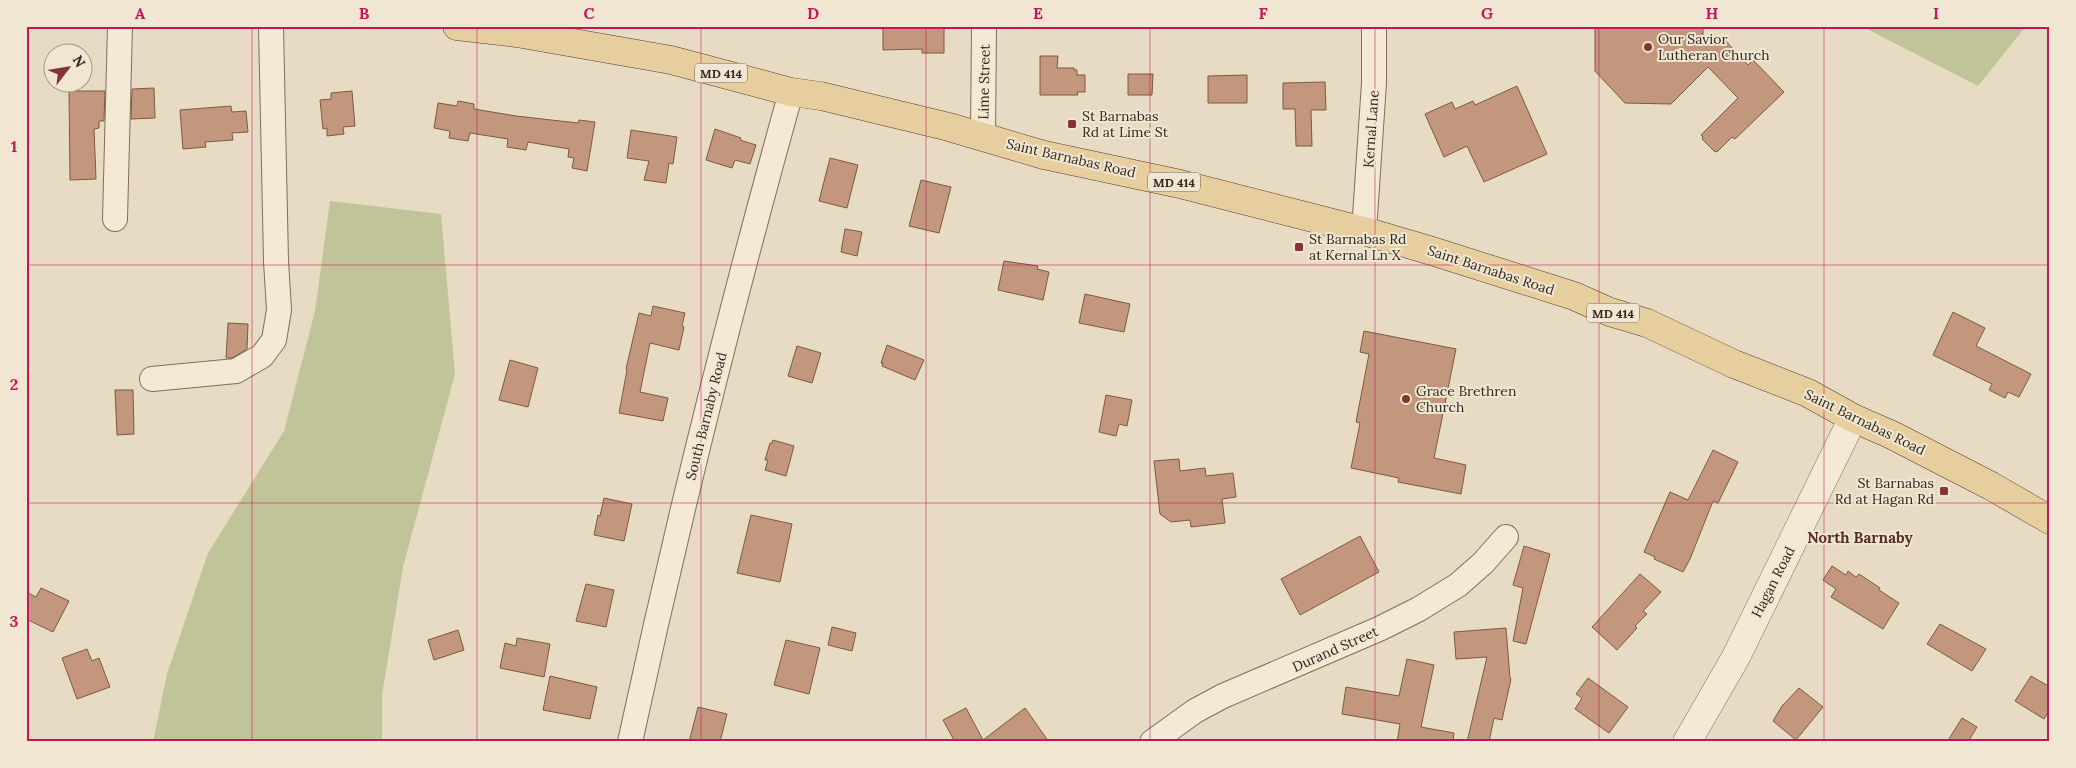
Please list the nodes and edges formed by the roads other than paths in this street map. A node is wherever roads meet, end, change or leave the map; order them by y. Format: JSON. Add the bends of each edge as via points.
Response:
{"nodes":[{"id":1,"x":120,"y":26,"type":"edge"},
{"id":2,"x":271,"y":26,"type":"edge"},
{"id":3,"x":457,"y":26,"type":"edge"},
{"id":4,"x":984,"y":26,"type":"edge"},
{"id":5,"x":1374,"y":26,"type":"edge"},
{"id":6,"x":791,"y":92,"type":"junction"},
{"id":7,"x":983,"y":137,"type":"junction"},
{"id":8,"x":116,"y":220,"type":"dead end"},
{"id":9,"x":1364,"y":231,"type":"junction"},
{"id":10,"x":152,"y":379,"type":"dead end"},
{"id":11,"x":1853,"y":418,"type":"junction"},
{"id":12,"x":2050,"y":520,"type":"edge"},
{"id":13,"x":1506,"y":537,"type":"dead end"},
{"id":14,"x":630,"y":742,"type":"edge"},
{"id":15,"x":1152,"y":742,"type":"edge"},
{"id":16,"x":1687,"y":742,"type":"edge"}],
"edges":[{"from":1,"to":8,"type":"street"},
{"from":2,"to":10,"type":"street","via":[[278,310],[274,340],[262,356],[236,371]]},
{"from":3,"to":6,"type":"main road","name":"Saint Barnabas Road","number":"MD 414","via":[[517,33],[671,60]]},
{"from":4,"to":7,"type":"street","name":"Lime Street"},
{"from":5,"to":9,"type":"street","name":"Kernal Lane","via":[[1374,83]]},
{"from":6,"to":7,"type":"main road","name":"Saint Barnabas Road","number":"MD 414","via":[[821,96]]},
{"from":6,"to":14,"type":"street","name":"South Barnaby Road","via":[[760,200],[662,593]]},
{"from":7,"to":9,"type":"main road","name":"Saint Barnabas Road","number":"MD 414","via":[[1044,155],[1180,184]]},
{"from":9,"to":11,"type":"main road","name":"Saint Barnabas Road","number":"MD 414","via":[[1574,296],[1646,323],[1808,393]]},
{"from":11,"to":12,"type":"main road","name":"Saint Barnabas Road","number":"MD 414","via":[[1966,473]]},
{"from":11,"to":16,"type":"street","name":"Hagan Road","via":[[1736,657]]},
{"from":13,"to":15,"type":"street","name":"Durand Street","via":[[1458,585],[1419,609],[1223,696],[1195,711]]}]}
